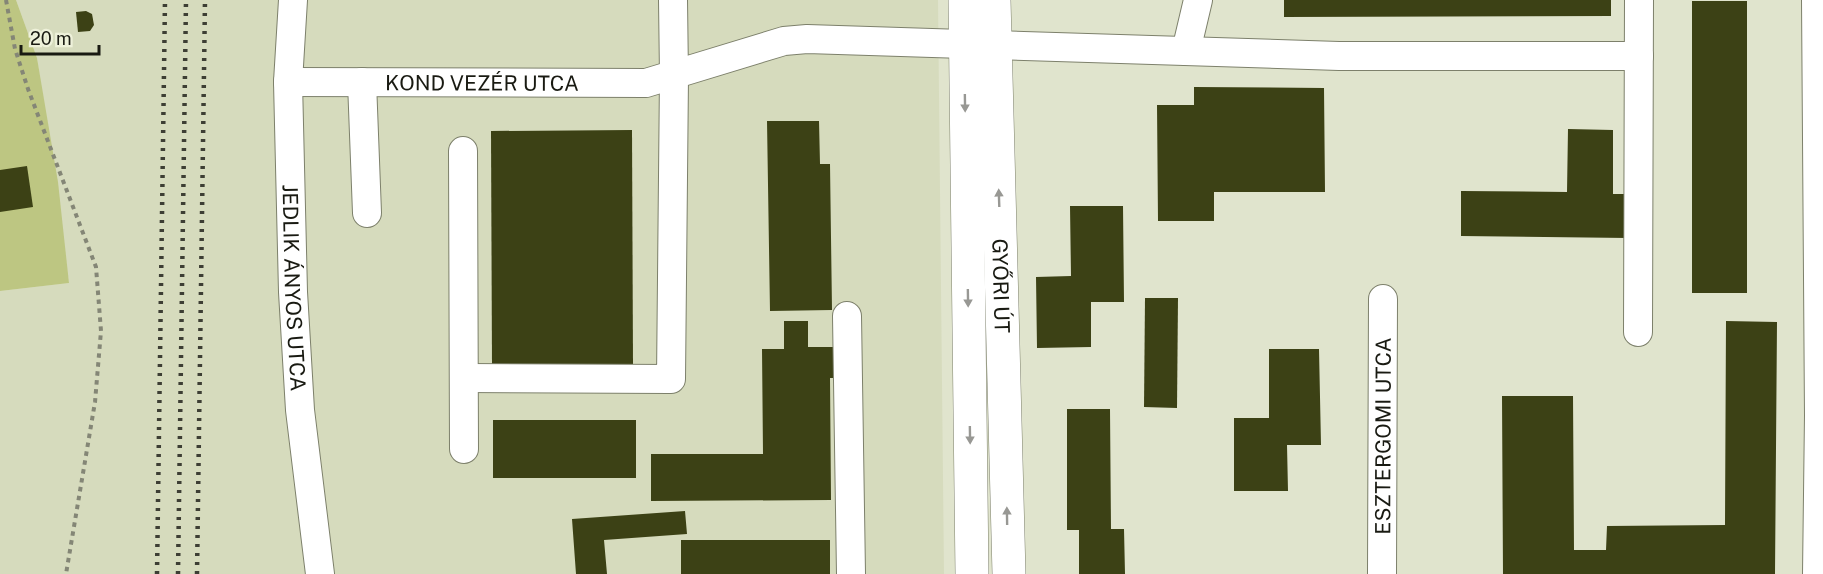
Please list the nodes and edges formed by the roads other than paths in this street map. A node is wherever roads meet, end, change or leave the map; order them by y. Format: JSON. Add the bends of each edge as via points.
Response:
{"nodes":[{"id":1,"x":293,"y":0,"type":"edge"},
{"id":2,"x":672,"y":0,"type":"edge"},
{"id":3,"x":965,"y":0,"type":"edge"},
{"id":4,"x":994,"y":0,"type":"edge"},
{"id":5,"x":1198,"y":0,"type":"edge"},
{"id":6,"x":1639,"y":0,"type":"edge"},
{"id":7,"x":1816,"y":0,"type":"edge"},
{"id":8,"x":979,"y":45,"type":"junction"},
{"id":9,"x":1186,"y":51,"type":"junction"},
{"id":10,"x":1639,"y":56,"type":"junction"},
{"id":11,"x":675,"y":76,"type":"junction"},
{"id":12,"x":288,"y":82,"type":"junction"},
{"id":13,"x":362,"y":82,"type":"junction"},
{"id":14,"x":463,"y":151,"type":"dead end"},
{"id":15,"x":367,"y":213,"type":"dead end"},
{"id":16,"x":1383,"y":299,"type":"dead end"},
{"id":17,"x":847,"y":316,"type":"dead end"},
{"id":18,"x":1638,"y":332,"type":"dead end"},
{"id":19,"x":465,"y":378,"type":"junction"},
{"id":20,"x":464,"y":449,"type":"dead end"},
{"id":21,"x":320,"y":574,"type":"edge"},
{"id":22,"x":851,"y":574,"type":"edge"},
{"id":23,"x":972,"y":574,"type":"edge"},
{"id":24,"x":1009,"y":574,"type":"edge"},
{"id":25,"x":1382,"y":574,"type":"edge"},
{"id":26,"x":1817,"y":574,"type":"edge"}],
"edges":[{"from":1,"to":12,"type":"street","name":"JEDLIK ÁNYOS UTCA"},
{"from":2,"to":11,"type":"street"},
{"from":3,"to":8,"type":"main road","name":"GYŐRI ÚT"},
{"from":4,"to":8,"type":"main road","name":"GYŐRI ÚT"},
{"from":5,"to":9,"type":"street"},
{"from":6,"to":10,"type":"street"},
{"from":7,"to":26,"type":"street"},
{"from":8,"to":9,"type":"street","name":"KOND VEZÉR UTCA"},
{"from":8,"to":11,"type":"street","name":"KOND VEZÉR UTCA","via":[[784,41]]},
{"from":8,"to":23,"type":"main road","name":"GYŐRI ÚT","one_way":true},
{"from":24,"to":8,"type":"main road","name":"GYŐRI ÚT","one_way":true},
{"from":9,"to":10,"type":"street","name":"KOND VEZÉR UTCA","via":[[1395,57]]},
{"from":10,"to":18,"type":"street"},
{"from":11,"to":13,"type":"street","name":"KOND VEZÉR UTCA","via":[[646,83]]},
{"from":11,"to":19,"type":"street","via":[[671,379]]},
{"from":12,"to":13,"type":"street","name":"KOND VEZÉR UTCA"},
{"from":12,"to":21,"type":"street","name":"JEDLIK ÁNYOS UTCA","via":[[300,410]]},
{"from":13,"to":15,"type":"street"},
{"from":14,"to":19,"type":"street"},
{"from":16,"to":25,"type":"street","name":"ESZTERGOMI UTCA"},
{"from":17,"to":22,"type":"street"},
{"from":19,"to":20,"type":"street"}]}
